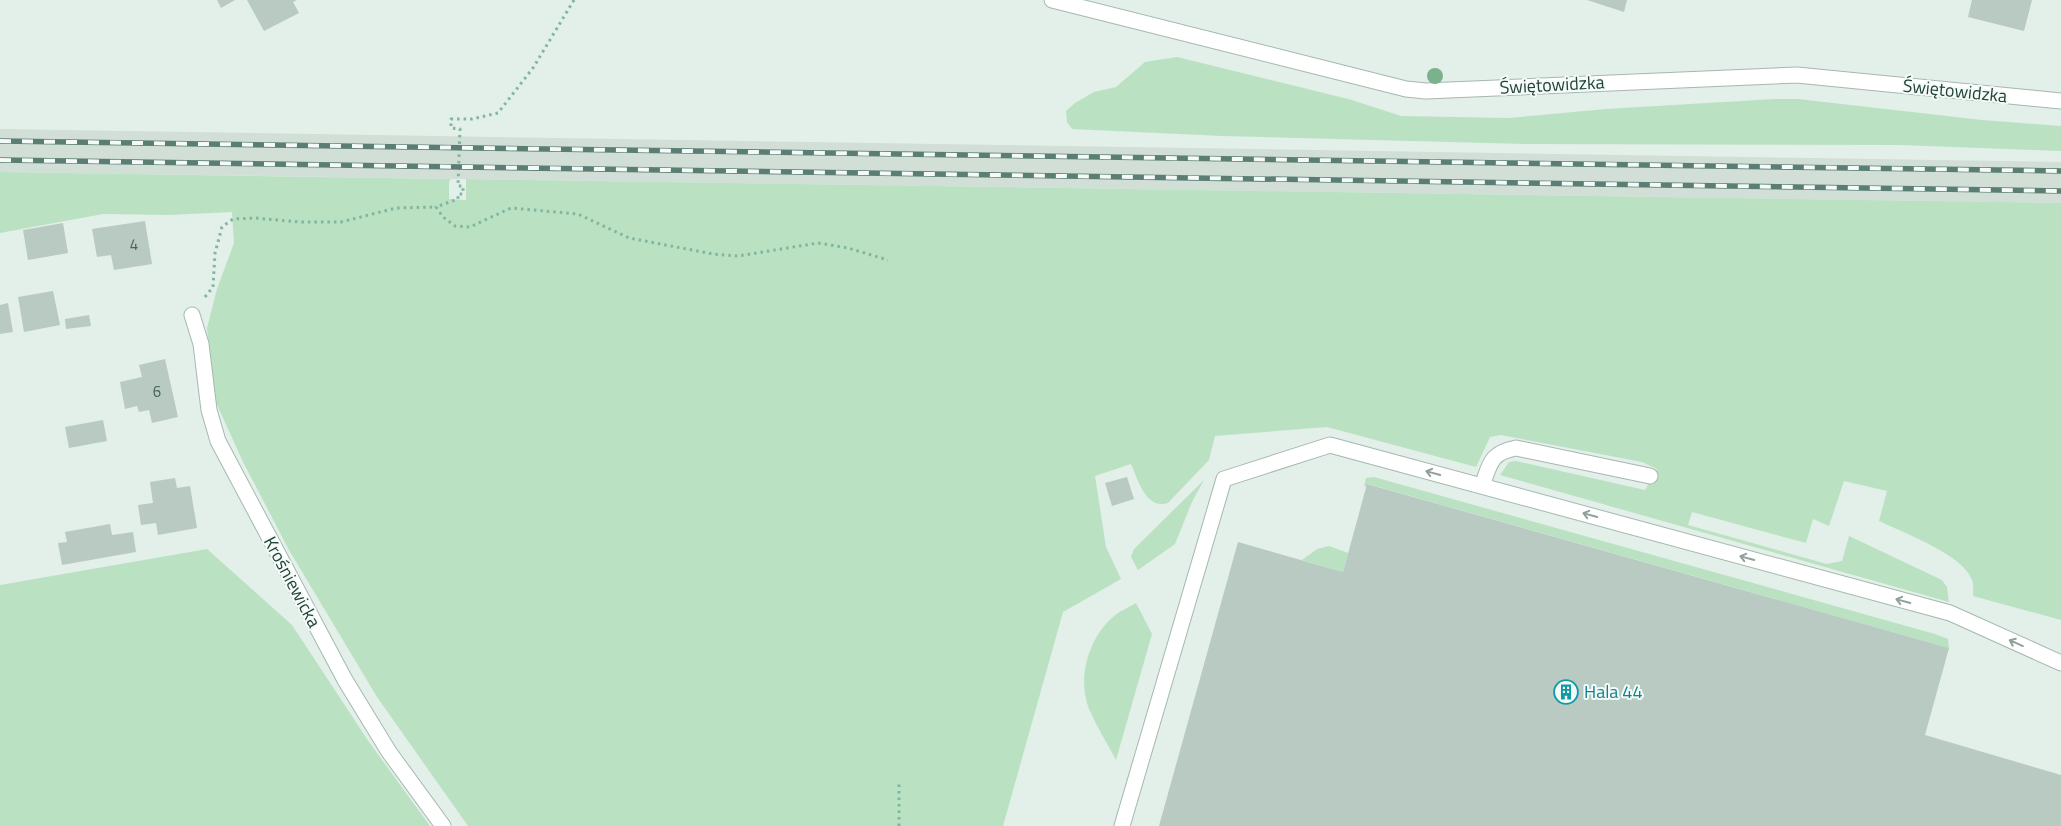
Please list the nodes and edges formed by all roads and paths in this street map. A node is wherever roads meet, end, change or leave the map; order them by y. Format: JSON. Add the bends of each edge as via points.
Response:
{"nodes":[{"id":1,"x":574,"y":0,"type":"edge"},
{"id":2,"x":1052,"y":0,"type":"edge"},
{"id":3,"x":2061,"y":101,"type":"edge"},
{"id":4,"x":436,"y":206,"type":"junction"},
{"id":5,"x":888,"y":260,"type":"dead end"},
{"id":6,"x":192,"y":315,"type":"joint"},
{"id":7,"x":1650,"y":476,"type":"dead end"},
{"id":8,"x":1482,"y":486,"type":"junction"},
{"id":9,"x":2061,"y":662,"type":"edge"},
{"id":10,"x":899,"y":782,"type":"dead end"},
{"id":11,"x":443,"y":826,"type":"edge"},
{"id":12,"x":899,"y":826,"type":"edge"},
{"id":13,"x":1122,"y":826,"type":"edge"}],
"edges":[{"from":1,"to":4,"type":"path","via":[[533,68],[498,113],[472,119],[451,119],[451,128],[460,129],[458,186],[464,186],[463,194],[458,194],[458,199]]},
{"from":2,"to":3,"type":"street","name":"Świętowidzka","via":[[1426,91],[1797,75]]},
{"from":4,"to":5,"type":"path","via":[[443,218],[455,226],[470,226],[511,208],[578,214],[629,238],[712,254],[738,256],[818,243]]},
{"from":4,"to":6,"type":"path","via":[[396,208],[341,222],[233,220],[222,227],[215,253],[213,287]]},
{"from":6,"to":11,"type":"street","name":"Krośniewicka","via":[[201,344],[207,404],[218,441],[345,680],[389,752]]},
{"from":7,"to":8,"type":"street","via":[[1516,448],[1502,450],[1492,458]]},
{"from":9,"to":8,"type":"street","one_way":true,"via":[[1950,613]]},
{"from":8,"to":13,"type":"street","one_way":true,"via":[[1330,445],[1224,479]]},
{"from":10,"to":12,"type":"path"}]}
